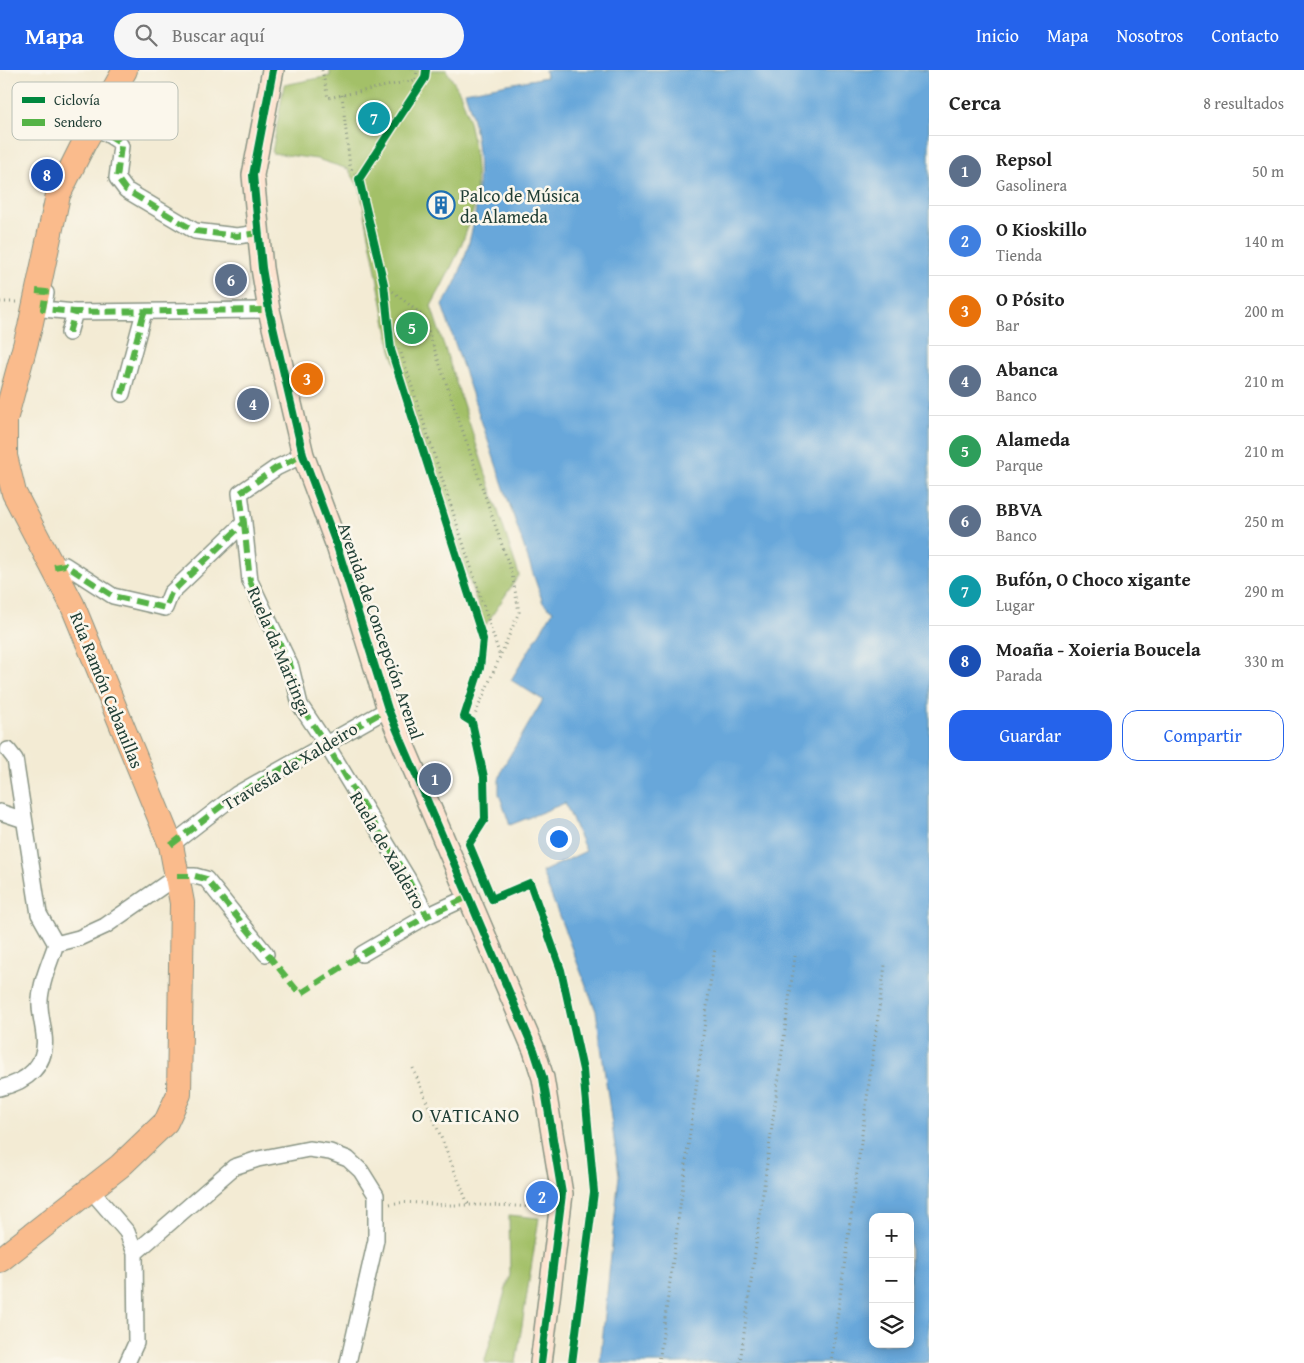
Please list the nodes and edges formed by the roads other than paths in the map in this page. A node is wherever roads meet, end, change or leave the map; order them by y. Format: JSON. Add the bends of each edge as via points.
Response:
{"nodes":[{"id":1,"x":125,"y":70,"type":"edge"},
{"id":2,"x":273,"y":70,"type":"edge"},
{"id":3,"x":118,"y":82,"type":"edge"},
{"id":4,"x":86,"y":140,"type":"edge"},
{"id":5,"x":116,"y":140,"type":"edge"},
{"id":6,"x":258,"y":233,"type":"junction"},
{"id":7,"x":36,"y":291,"type":"junction"},
{"id":8,"x":269,"y":310,"type":"junction"},
{"id":9,"x":75,"y":312,"type":"junction"},
{"id":10,"x":144,"y":312,"type":"junction"},
{"id":11,"x":69,"y":334,"type":"dead end"},
{"id":12,"x":122,"y":394,"type":"dead end"},
{"id":13,"x":303,"y":455,"type":"junction"},
{"id":14,"x":244,"y":523,"type":"junction"},
{"id":15,"x":54,"y":567,"type":"junction"},
{"id":16,"x":388,"y":709,"type":"junction"},
{"id":17,"x":326,"y":744,"type":"junction"},
{"id":18,"x":8,"y":750,"type":"dead end"},
{"id":19,"x":0,"y":812,"type":"edge"},
{"id":20,"x":24,"y":820,"type":"junction"},
{"id":21,"x":171,"y":846,"type":"junction"},
{"id":22,"x":177,"y":876,"type":"junction"},
{"id":23,"x":468,"y":897,"type":"junction"},
{"id":24,"x":427,"y":916,"type":"junction"},
{"id":25,"x":56,"y":944,"type":"junction"},
{"id":26,"x":266,"y":954,"type":"dead end"},
{"id":27,"x":362,"y":954,"type":"dead end"},
{"id":28,"x":0,"y":1088,"type":"edge"},
{"id":29,"x":90,"y":1189,"type":"junction"},
{"id":30,"x":135,"y":1253,"type":"junction"},
{"id":31,"x":0,"y":1260,"type":"edge"},
{"id":32,"x":128,"y":1363,"type":"edge"},
{"id":33,"x":348,"y":1363,"type":"edge"},
{"id":34,"x":541,"y":1363,"type":"edge"}],
"edges":[{"from":1,"to":3,"type":"main road","name":"Rúa Ramón Cabanillas"},
{"from":2,"to":6,"type":"street","name":"Avenida de Concepción Arenal","via":[[252,175]]},
{"from":4,"to":7,"type":"main road","name":"Rúa Ramón Cabanillas","via":[[58,195]]},
{"from":5,"to":6,"type":"street","via":[[120,146],[116,178],[126,190],[195,231],[237,236]]},
{"from":6,"to":8,"type":"street","name":"Avenida de Concepción Arenal"},
{"from":7,"to":9,"type":"street","via":[[46,292],[43,309]]},
{"from":7,"to":15,"type":"main road","name":"Rúa Ramón Cabanillas","via":[[30,327],[5,420],[5,456],[14,493]]},
{"from":8,"to":10,"type":"street"},
{"from":8,"to":13,"type":"street","name":"Avenida de Concepción Arenal"},
{"from":9,"to":10,"type":"street"},
{"from":9,"to":11,"type":"street"},
{"from":10,"to":12,"type":"street"},
{"from":13,"to":14,"type":"street","name":"Ruela da Martinga","via":[[276,468],[240,493]]},
{"from":13,"to":16,"type":"street","name":"Avenida de Concepción Arenal","via":[[337,546]]},
{"from":14,"to":15,"type":"street","via":[[171,592],[165,608],[113,596],[65,565]]},
{"from":14,"to":17,"type":"street","name":"Ruela da Martinga","via":[[250,581],[291,667],[300,705]]},
{"from":15,"to":21,"type":"main road","name":"Rúa Ramón Cabanillas"},
{"from":16,"to":17,"type":"street","name":"Travesía de Xaldeiro"},
{"from":16,"to":23,"type":"street","name":"Avenida de Concepción Arenal"},
{"from":17,"to":21,"type":"street","name":"Travesía de Xaldeiro","via":[[237,794]]},
{"from":17,"to":24,"type":"street","name":"Ruela de Xaldeiro"},
{"from":18,"to":20,"type":"street","via":[[14,759]]},
{"from":19,"to":20,"type":"street"},
{"from":20,"to":25,"type":"street","via":[[40,914]]},
{"from":21,"to":22,"type":"main road","name":"Rúa Ramón Cabanillas"},
{"from":22,"to":25,"type":"street","via":[[104,926]]},
{"from":22,"to":26,"type":"street","via":[[206,879]]},
{"from":22,"to":29,"type":"main road","name":"Rúa Ramón Cabanillas","via":[[182,903],[179,1094],[166,1122],[120,1166]]},
{"from":23,"to":24,"type":"street","name":"Ruela de Xaldeiro"},
{"from":23,"to":34,"type":"street","name":"Avenida de Concepción Arenal","via":[[534,1050],[558,1162],[562,1209]]},
{"from":24,"to":27,"type":"street"},
{"from":25,"to":28,"type":"street","via":[[39,1002],[45,1037],[43,1056],[26,1078]]},
{"from":29,"to":30,"type":"street","via":[[126,1232]]},
{"from":29,"to":31,"type":"main road","name":"Rúa Ramón Cabanillas"},
{"from":30,"to":32,"type":"street","via":[[136,1343]]},
{"from":30,"to":33,"type":"street","via":[[234,1168],[309,1149],[348,1159],[373,1187],[377,1204],[376,1240]]}]}
